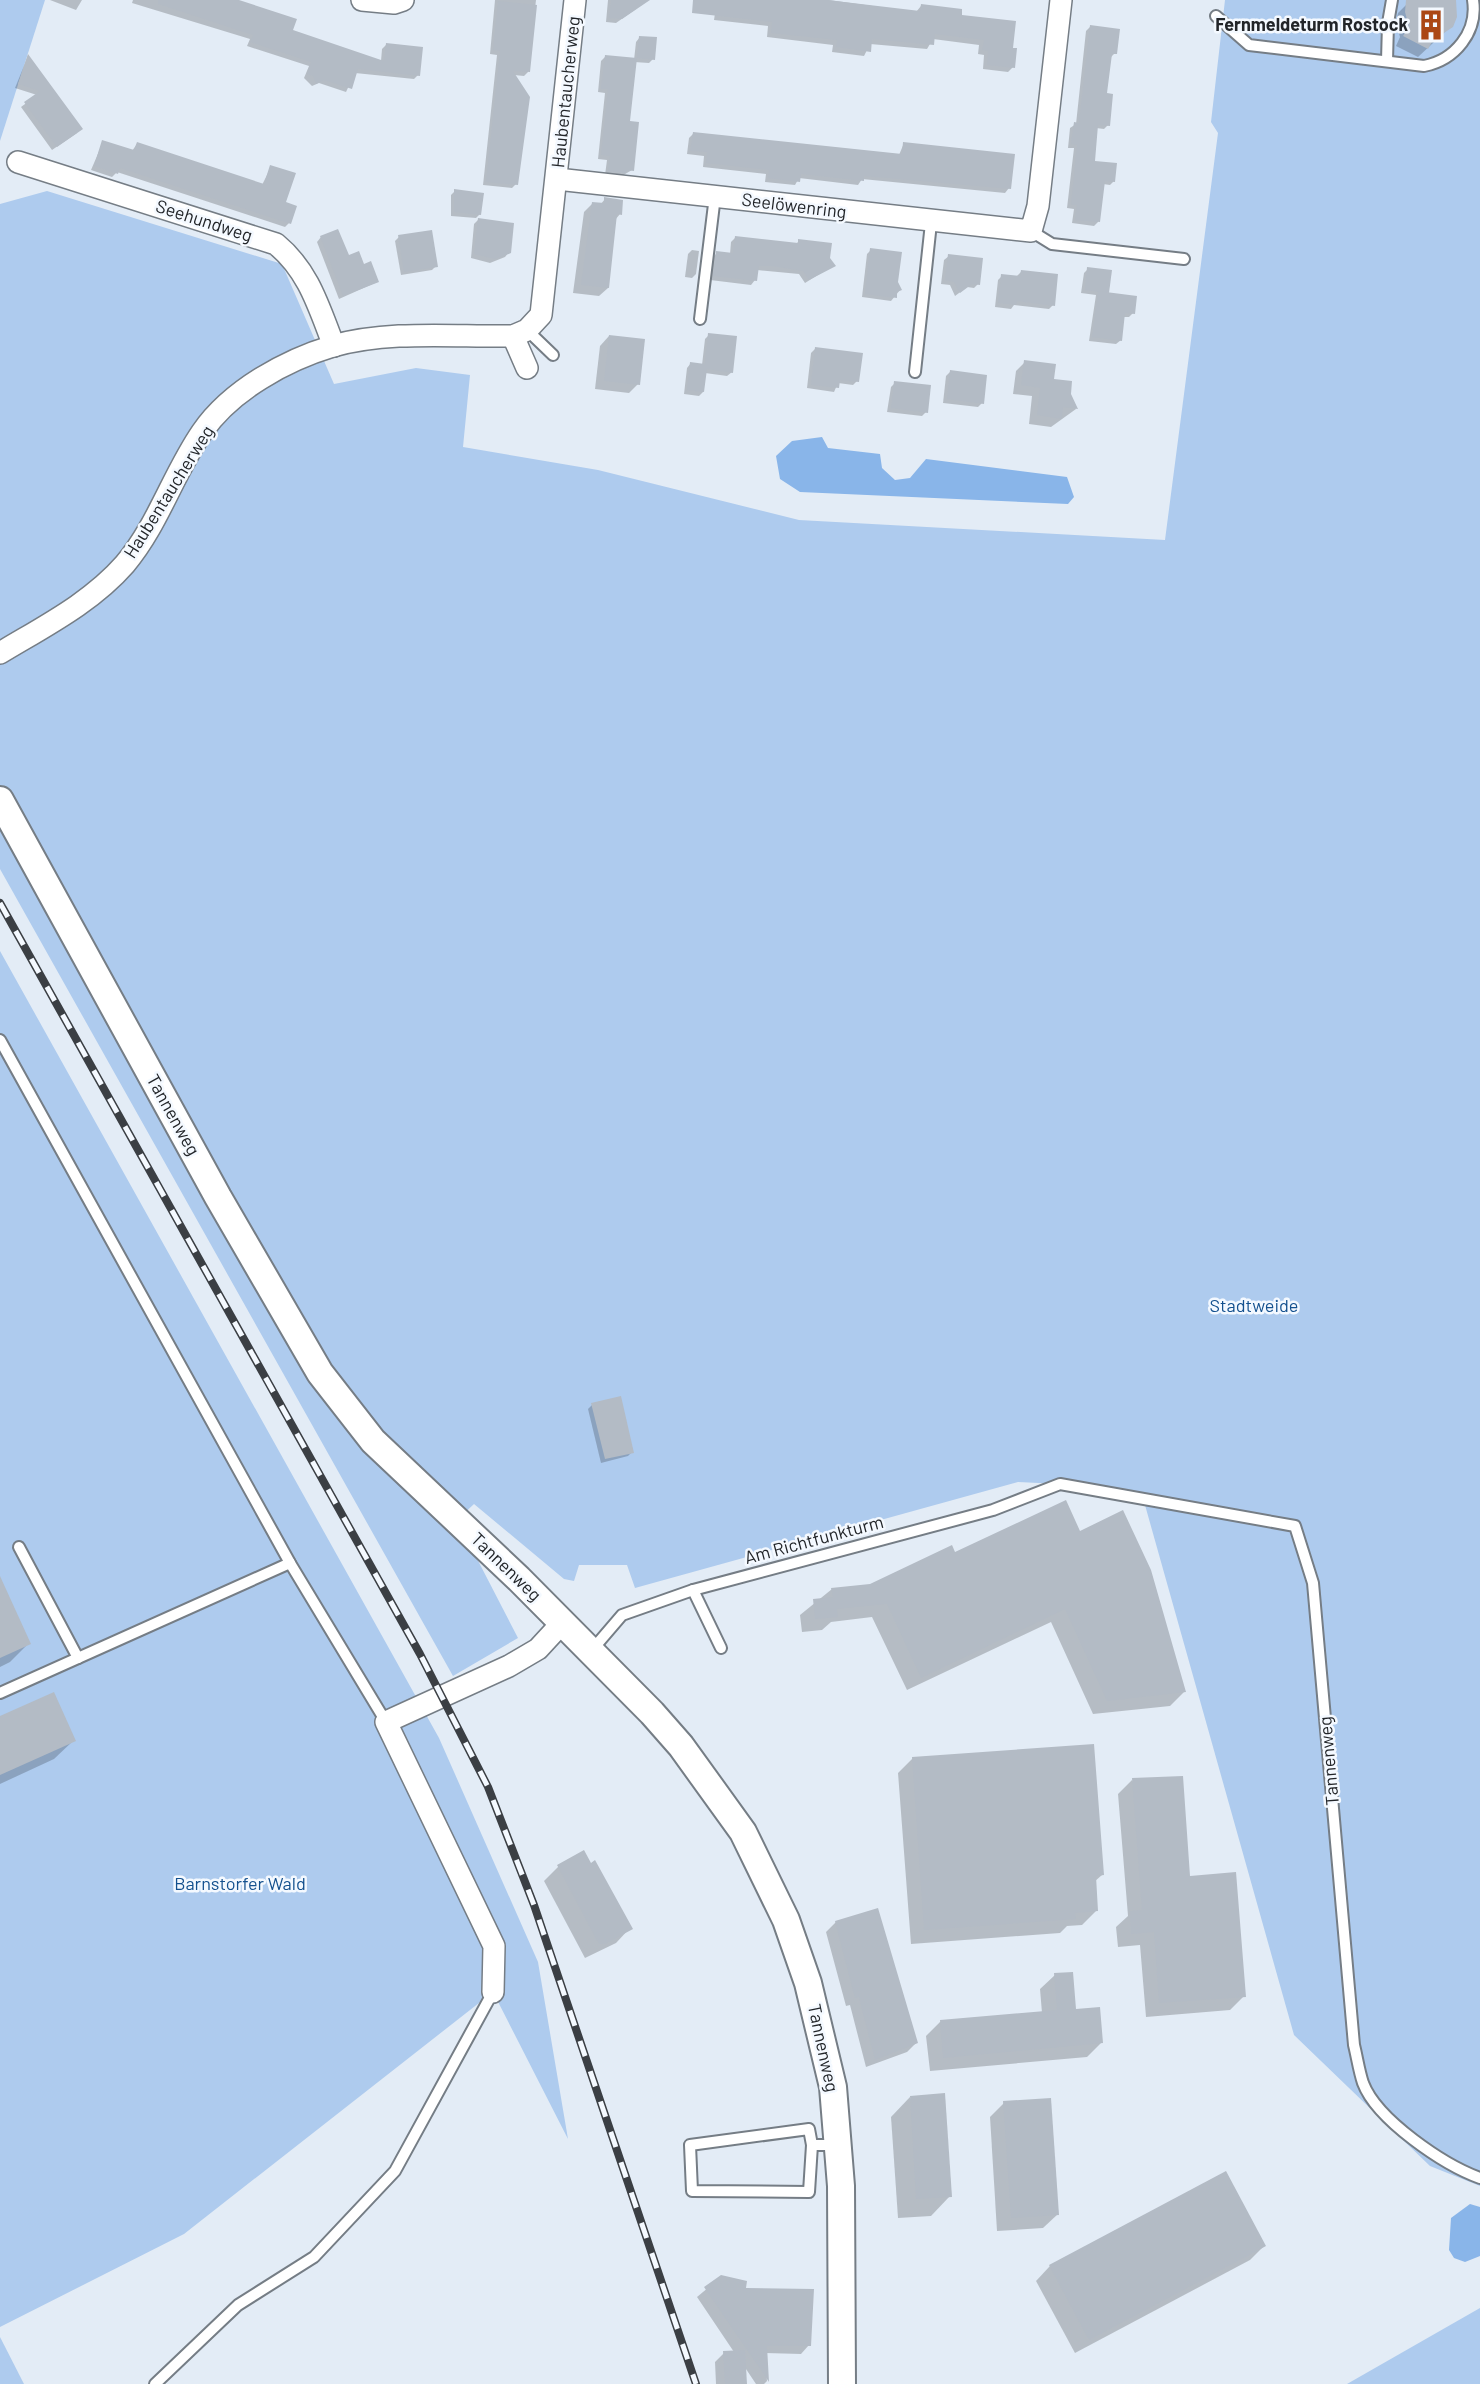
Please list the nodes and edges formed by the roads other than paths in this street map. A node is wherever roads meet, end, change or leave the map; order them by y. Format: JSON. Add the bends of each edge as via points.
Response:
{"nodes":[{"id":1,"x":362,"y":0,"type":"edge"},
{"id":2,"x":403,"y":0,"type":"edge"},
{"id":3,"x":575,"y":0,"type":"edge"},
{"id":4,"x":1061,"y":0,"type":"edge"},
{"id":5,"x":1392,"y":0,"type":"edge"},
{"id":6,"x":1473,"y":0,"type":"edge"},
{"id":7,"x":1216,"y":16,"type":"dead end"},
{"id":8,"x":1388,"y":61,"type":"junction"},
{"id":9,"x":18,"y":162,"type":"dead end"},
{"id":10,"x":557,"y":179,"type":"junction"},
{"id":11,"x":715,"y":197,"type":"junction"},
{"id":12,"x":931,"y":223,"type":"junction"},
{"id":13,"x":1031,"y":231,"type":"junction"},
{"id":14,"x":1184,"y":258,"type":"dead end"},
{"id":15,"x":700,"y":319,"type":"dead end"},
{"id":16,"x":520,"y":333,"type":"junction"},
{"id":17,"x":334,"y":346,"type":"junction"},
{"id":18,"x":553,"y":355,"type":"dead end"},
{"id":19,"x":527,"y":368,"type":"dead end"},
{"id":20,"x":915,"y":372,"type":"dead end"},
{"id":21,"x":0,"y":653,"type":"edge"},
{"id":22,"x":0,"y":800,"type":"edge"},
{"id":23,"x":0,"y":1040,"type":"edge"},
{"id":24,"x":1060,"y":1484,"type":"joint"},
{"id":25,"x":19,"y":1547,"type":"dead end"},
{"id":26,"x":290,"y":1563,"type":"junction"},
{"id":27,"x":693,"y":1590,"type":"junction"},
{"id":28,"x":562,"y":1623,"type":"junction"},
{"id":29,"x":721,"y":1648,"type":"dead end"},
{"id":30,"x":591,"y":1650,"type":"junction"},
{"id":31,"x":78,"y":1658,"type":"junction"},
{"id":32,"x":0,"y":1693,"type":"edge"},
{"id":33,"x":386,"y":1722,"type":"junction"},
{"id":34,"x":493,"y":1992,"type":"joint"},
{"id":35,"x":812,"y":2145,"type":"junction"},
{"id":36,"x":840,"y":2145,"type":"junction"},
{"id":37,"x":1480,"y":2178,"type":"edge"},
{"id":38,"x":155,"y":2384,"type":"edge"},
{"id":39,"x":842,"y":2384,"type":"edge"}],
"edges":[{"from":1,"to":2,"type":"street"},
{"from":3,"to":10,"type":"street","name":"Haubentaucherweg"},
{"from":4,"to":13,"type":"street","via":[[1038,206]]},
{"from":5,"to":8,"type":"lane"},
{"from":6,"to":8,"type":"lane","via":[[1470,29],[1453,54],[1424,66]]},
{"from":7,"to":8,"type":"lane","via":[[1249,44]]},
{"from":9,"to":17,"type":"street","name":"Seehundweg","via":[[276,244],[309,281]]},
{"from":10,"to":11,"type":"street","name":"Seelöwenring"},
{"from":10,"to":16,"type":"street","name":"Haubentaucherweg","via":[[541,315]]},
{"from":11,"to":12,"type":"street","name":"Seelöwenring"},
{"from":11,"to":15,"type":"lane"},
{"from":12,"to":13,"type":"street","name":"Seelöwenring"},
{"from":12,"to":20,"type":"lane"},
{"from":13,"to":14,"type":"lane","name":"Seelöwenring","via":[[1052,244]]},
{"from":16,"to":17,"type":"street","name":"Haubentaucherweg","via":[[382,337]]},
{"from":16,"to":18,"type":"lane"},
{"from":16,"to":19,"type":"street"},
{"from":17,"to":21,"type":"street","name":"Haubentaucherweg","via":[[260,379],[229,404],[202,431],[149,531],[124,565],[92,597]]},
{"from":22,"to":28,"type":"street","name":"Tannenweg","via":[[320,1373],[373,1441]]},
{"from":23,"to":26,"type":"lane"},
{"from":24,"to":27,"type":"lane","name":"Am Richtfunkturm","via":[[993,1510]]},
{"from":24,"to":37,"type":"lane","name":"Tannenweg","via":[[1295,1525],[1313,1583],[1354,2045],[1363,2085],[1391,2122],[1463,2172]]},
{"from":25,"to":31,"type":"lane"},
{"from":26,"to":31,"type":"lane"},
{"from":26,"to":33,"type":"lane"},
{"from":27,"to":29,"type":"lane"},
{"from":27,"to":30,"type":"lane","name":"Am Richtfunkturm","via":[[622,1615]]},
{"from":28,"to":30,"type":"street","name":"Tannenweg"},
{"from":28,"to":33,"type":"street","via":[[538,1649],[509,1666]]},
{"from":30,"to":36,"type":"street","name":"Tannenweg","via":[[689,1755],[743,1832],[766,1876],[812,1997],[833,2087]]},
{"from":31,"to":32,"type":"lane"},
{"from":33,"to":34,"type":"street","via":[[494,1946]]},
{"from":34,"to":38,"type":"lane","via":[[395,2171],[314,2257],[238,2305]]},
{"from":35,"to":35,"type":"lane","via":[[809,2129],[690,2145],[692,2191],[809,2192]]},
{"from":35,"to":36,"type":"lane"},
{"from":36,"to":39,"type":"street","name":"Tannenweg"}]}
